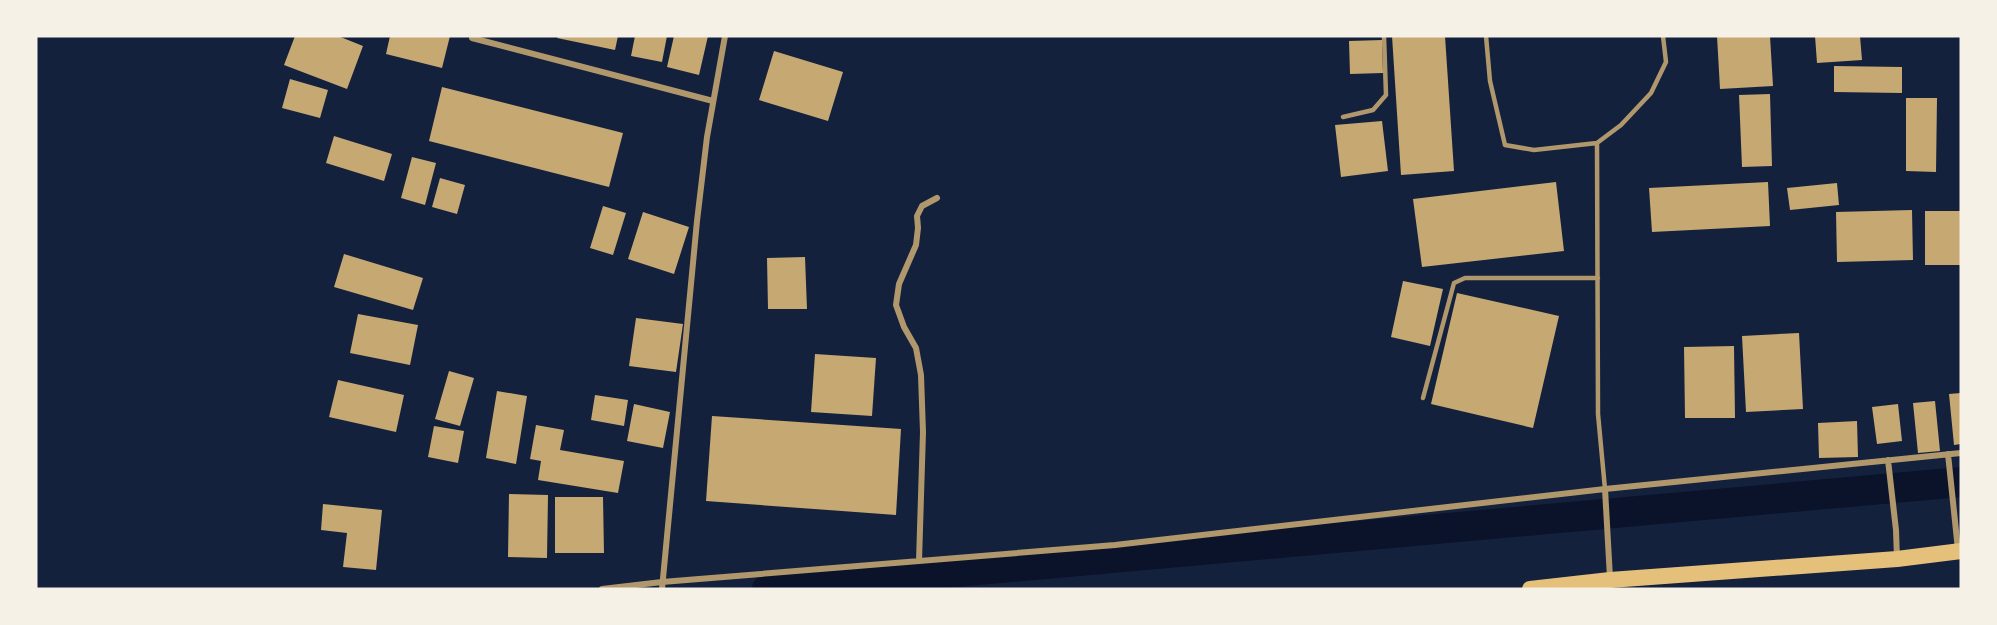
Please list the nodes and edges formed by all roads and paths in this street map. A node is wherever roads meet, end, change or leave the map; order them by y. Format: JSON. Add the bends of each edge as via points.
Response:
{"nodes":[{"id":1,"x":724,"y":36,"type":"edge"},
{"id":2,"x":1384,"y":36,"type":"edge"},
{"id":3,"x":1486,"y":36,"type":"edge"},
{"id":4,"x":1663,"y":36,"type":"edge"},
{"id":5,"x":472,"y":38,"type":"edge"},
{"id":6,"x":712,"y":101,"type":"junction"},
{"id":7,"x":1343,"y":117,"type":"dead end"},
{"id":8,"x":1597,"y":142,"type":"junction"},
{"id":9,"x":938,"y":198,"type":"dead end"},
{"id":10,"x":1598,"y":278,"type":"junction"},
{"id":11,"x":1423,"y":398,"type":"dead end"},
{"id":12,"x":1961,"y":453,"type":"edge"},
{"id":13,"x":1948,"y":454,"type":"junction"},
{"id":14,"x":1888,"y":460,"type":"junction"},
{"id":15,"x":1605,"y":489,"type":"junction"},
{"id":16,"x":1960,"y":551,"type":"edge"},
{"id":17,"x":1897,"y":559,"type":"junction"},
{"id":18,"x":919,"y":561,"type":"junction"},
{"id":19,"x":1610,"y":580,"type":"junction"},
{"id":20,"x":662,"y":585,"type":"edge"},
{"id":21,"x":602,"y":589,"type":"edge"},
{"id":22,"x":1530,"y":589,"type":"edge"}],
"edges":[{"from":1,"to":6,"type":"street"},
{"from":2,"to":7,"type":"lane","via":[[1386,95],[1373,110]]},
{"from":3,"to":8,"type":"lane","via":[[1490,81],[1505,145],[1534,150]]},
{"from":4,"to":8,"type":"lane","via":[[1666,62],[1651,93],[1621,125]]},
{"from":5,"to":6,"type":"street"},
{"from":6,"to":20,"type":"street"},
{"from":8,"to":10,"type":"lane"},
{"from":9,"to":18,"type":"street","via":[[922,206],[917,216],[916,244],[899,284],[896,305],[916,348],[921,375]]},
{"from":10,"to":11,"type":"lane","via":[[1465,278],[1454,283]]},
{"from":10,"to":15,"type":"lane","via":[[1598,414]]},
{"from":12,"to":13,"type":"street"},
{"from":13,"to":14,"type":"street"},
{"from":13,"to":16,"type":"street"},
{"from":14,"to":15,"type":"street"},
{"from":14,"to":17,"type":"street"},
{"from":15,"to":18,"type":"street","via":[[1115,545]]},
{"from":15,"to":19,"type":"street"},
{"from":16,"to":17,"type":"highway"},
{"from":17,"to":19,"type":"highway"},
{"from":18,"to":20,"type":"street"},
{"from":19,"to":22,"type":"highway"},
{"from":20,"to":21,"type":"street"}]}
